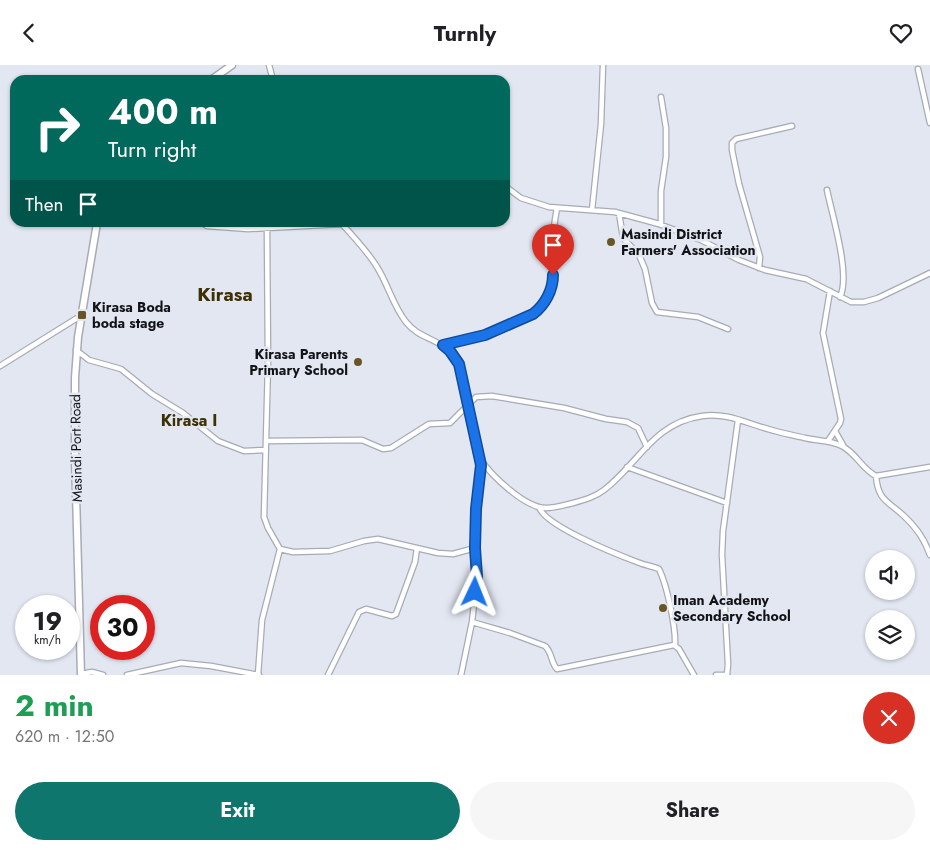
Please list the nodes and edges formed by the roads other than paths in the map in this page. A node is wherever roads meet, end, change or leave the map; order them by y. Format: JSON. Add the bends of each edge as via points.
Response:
{"nodes":[{"id":1,"x":232,"y":65,"type":"edge"},
{"id":2,"x":603,"y":65,"type":"edge"},
{"id":3,"x":918,"y":69,"type":"dead end"},
{"id":4,"x":218,"y":75,"type":"edge"},
{"id":5,"x":662,"y":97,"type":"dead end"},
{"id":6,"x":930,"y":123,"type":"edge"},
{"id":7,"x":792,"y":126,"type":"dead end"},
{"id":8,"x":510,"y":189,"type":"edge"},
{"id":9,"x":827,"y":190,"type":"dead end"},
{"id":10,"x":557,"y":208,"type":"junction"},
{"id":11,"x":592,"y":210,"type":"junction"},
{"id":12,"x":620,"y":213,"type":"junction"},
{"id":13,"x":661,"y":225,"type":"junction"},
{"id":14,"x":96,"y":227,"type":"edge"},
{"id":15,"x":221,"y":227,"type":"edge"},
{"id":16,"x":292,"y":227,"type":"edge"},
{"id":17,"x":344,"y":227,"type":"edge"},
{"id":18,"x":268,"y":229,"type":"junction"},
{"id":19,"x":759,"y":268,"type":"junction"},
{"id":20,"x":930,"y":273,"type":"edge"},
{"id":21,"x":830,"y":291,"type":"junction"},
{"id":22,"x":840,"y":297,"type":"junction"},
{"id":23,"x":82,"y":315,"type":"junction"},
{"id":24,"x":728,"y":329,"type":"dead end"},
{"id":25,"x":443,"y":345,"type":"junction"},
{"id":26,"x":76,"y":350,"type":"junction"},
{"id":27,"x":0,"y":366,"type":"edge"},
{"id":28,"x":468,"y":405,"type":"junction"},
{"id":29,"x":738,"y":420,"type":"junction"},
{"id":30,"x":835,"y":431,"type":"junction"},
{"id":31,"x":266,"y":441,"type":"junction"},
{"id":32,"x":828,"y":441,"type":"junction"},
{"id":33,"x":647,"y":447,"type":"junction"},
{"id":34,"x":844,"y":447,"type":"junction"},
{"id":35,"x":265,"y":450,"type":"junction"},
{"id":36,"x":481,"y":460,"type":"junction"},
{"id":37,"x":627,"y":467,"type":"junction"},
{"id":38,"x":930,"y":467,"type":"edge"},
{"id":39,"x":876,"y":476,"type":"junction"},
{"id":40,"x":727,"y":503,"type":"junction"},
{"id":41,"x":538,"y":507,"type":"junction"},
{"id":42,"x":417,"y":548,"type":"junction"},
{"id":43,"x":475,"y":548,"type":"junction"},
{"id":44,"x":280,"y":549,"type":"junction"},
{"id":45,"x":930,"y":555,"type":"edge"},
{"id":46,"x":472,"y":622,"type":"junction"},
{"id":47,"x":675,"y":645,"type":"junction"},
{"id":48,"x":556,"y":669,"type":"junction"},
{"id":49,"x":81,"y":675,"type":"edge"},
{"id":50,"x":103,"y":675,"type":"edge"},
{"id":51,"x":127,"y":675,"type":"edge"},
{"id":52,"x":259,"y":675,"type":"edge"},
{"id":53,"x":328,"y":675,"type":"edge"},
{"id":54,"x":461,"y":675,"type":"edge"},
{"id":55,"x":557,"y":675,"type":"edge"},
{"id":56,"x":694,"y":675,"type":"edge"},
{"id":57,"x":716,"y":675,"type":"edge"},
{"id":58,"x":726,"y":675,"type":"edge"}],
"edges":[{"from":1,"to":4,"type":"main road"},
{"from":2,"to":11,"type":"street","via":[[602,124]]},
{"from":3,"to":6,"type":"street"},
{"from":5,"to":13,"type":"street","via":[[666,157]]},
{"from":7,"to":19,"type":"street","via":[[736,139],[732,143],[739,184],[760,257]]},
{"from":8,"to":10,"type":"street","via":[[527,200]]},
{"from":9,"to":22,"type":"street","via":[[843,265],[844,282]]},
{"from":10,"to":11,"type":"street"},
{"from":10,"to":25,"type":"street","via":[[552,287],[538,311],[485,335]]},
{"from":11,"to":12,"type":"street"},
{"from":12,"to":13,"type":"street"},
{"from":12,"to":24,"type":"street","via":[[623,238],[642,262],[657,312],[698,317]]},
{"from":13,"to":19,"type":"street"},
{"from":14,"to":23,"type":"main road","name":"Masindi Port Road"},
{"from":15,"to":18,"type":"street"},
{"from":16,"to":18,"type":"street"},
{"from":17,"to":25,"type":"street","via":[[377,266],[405,321]]},
{"from":18,"to":31,"type":"street"},
{"from":19,"to":21,"type":"street","via":[[806,279]]},
{"from":20,"to":22,"type":"street","via":[[878,299],[855,302]]},
{"from":21,"to":22,"type":"street"},
{"from":21,"to":30,"type":"street","via":[[823,333],[841,417]]},
{"from":23,"to":26,"type":"main road","name":"Masindi Port Road"},
{"from":23,"to":27,"type":"street"},
{"from":25,"to":28,"type":"street","via":[[459,364]]},
{"from":26,"to":35,"type":"street","via":[[89,360],[121,369],[218,441],[244,451]]},
{"from":26,"to":49,"type":"main road","name":"Masindi Port Road","via":[[75,457]]},
{"from":28,"to":31,"type":"street","via":[[450,423],[429,424],[391,448],[384,449],[362,440]]},
{"from":28,"to":33,"type":"street","via":[[476,397],[492,396],[627,422],[638,428]]},
{"from":28,"to":36,"type":"street"},
{"from":29,"to":32,"type":"street","via":[[808,439]]},
{"from":29,"to":33,"type":"street","via":[[709,415],[688,419],[665,429]]},
{"from":29,"to":40,"type":"street"},
{"from":30,"to":32,"type":"street"},
{"from":30,"to":34,"type":"street"},
{"from":31,"to":35,"type":"street"},
{"from":32,"to":34,"type":"street"},
{"from":33,"to":37,"type":"street"},
{"from":34,"to":39,"type":"street"},
{"from":35,"to":44,"type":"street","via":[[264,517]]},
{"from":36,"to":41,"type":"street","via":[[497,480]]},
{"from":36,"to":43,"type":"street"},
{"from":37,"to":40,"type":"street"},
{"from":37,"to":41,"type":"street","via":[[592,497],[559,506]]},
{"from":38,"to":39,"type":"street"},
{"from":39,"to":45,"type":"street","via":[[883,498],[922,536]]},
{"from":40,"to":58,"type":"street","via":[[722,544]]},
{"from":41,"to":47,"type":"street","via":[[546,518],[578,536],[660,570]]},
{"from":42,"to":43,"type":"street","via":[[453,554]]},
{"from":42,"to":44,"type":"street","via":[[378,539],[330,551],[293,553]]},
{"from":42,"to":53,"type":"street","via":[[415,563],[396,614],[392,616],[366,609],[359,612]]},
{"from":43,"to":46,"type":"street","via":[[477,577]]},
{"from":44,"to":52,"type":"street","via":[[262,620]]},
{"from":46,"to":48,"type":"street","via":[[542,644],[549,651]]},
{"from":46,"to":54,"type":"street"},
{"from":47,"to":48,"type":"street"},
{"from":47,"to":56,"type":"street"},
{"from":48,"to":55,"type":"street"},
{"from":49,"to":50,"type":"street","via":[[92,672]]},
{"from":51,"to":52,"type":"street","via":[[181,663]]},
{"from":57,"to":58,"type":"street"}]}
